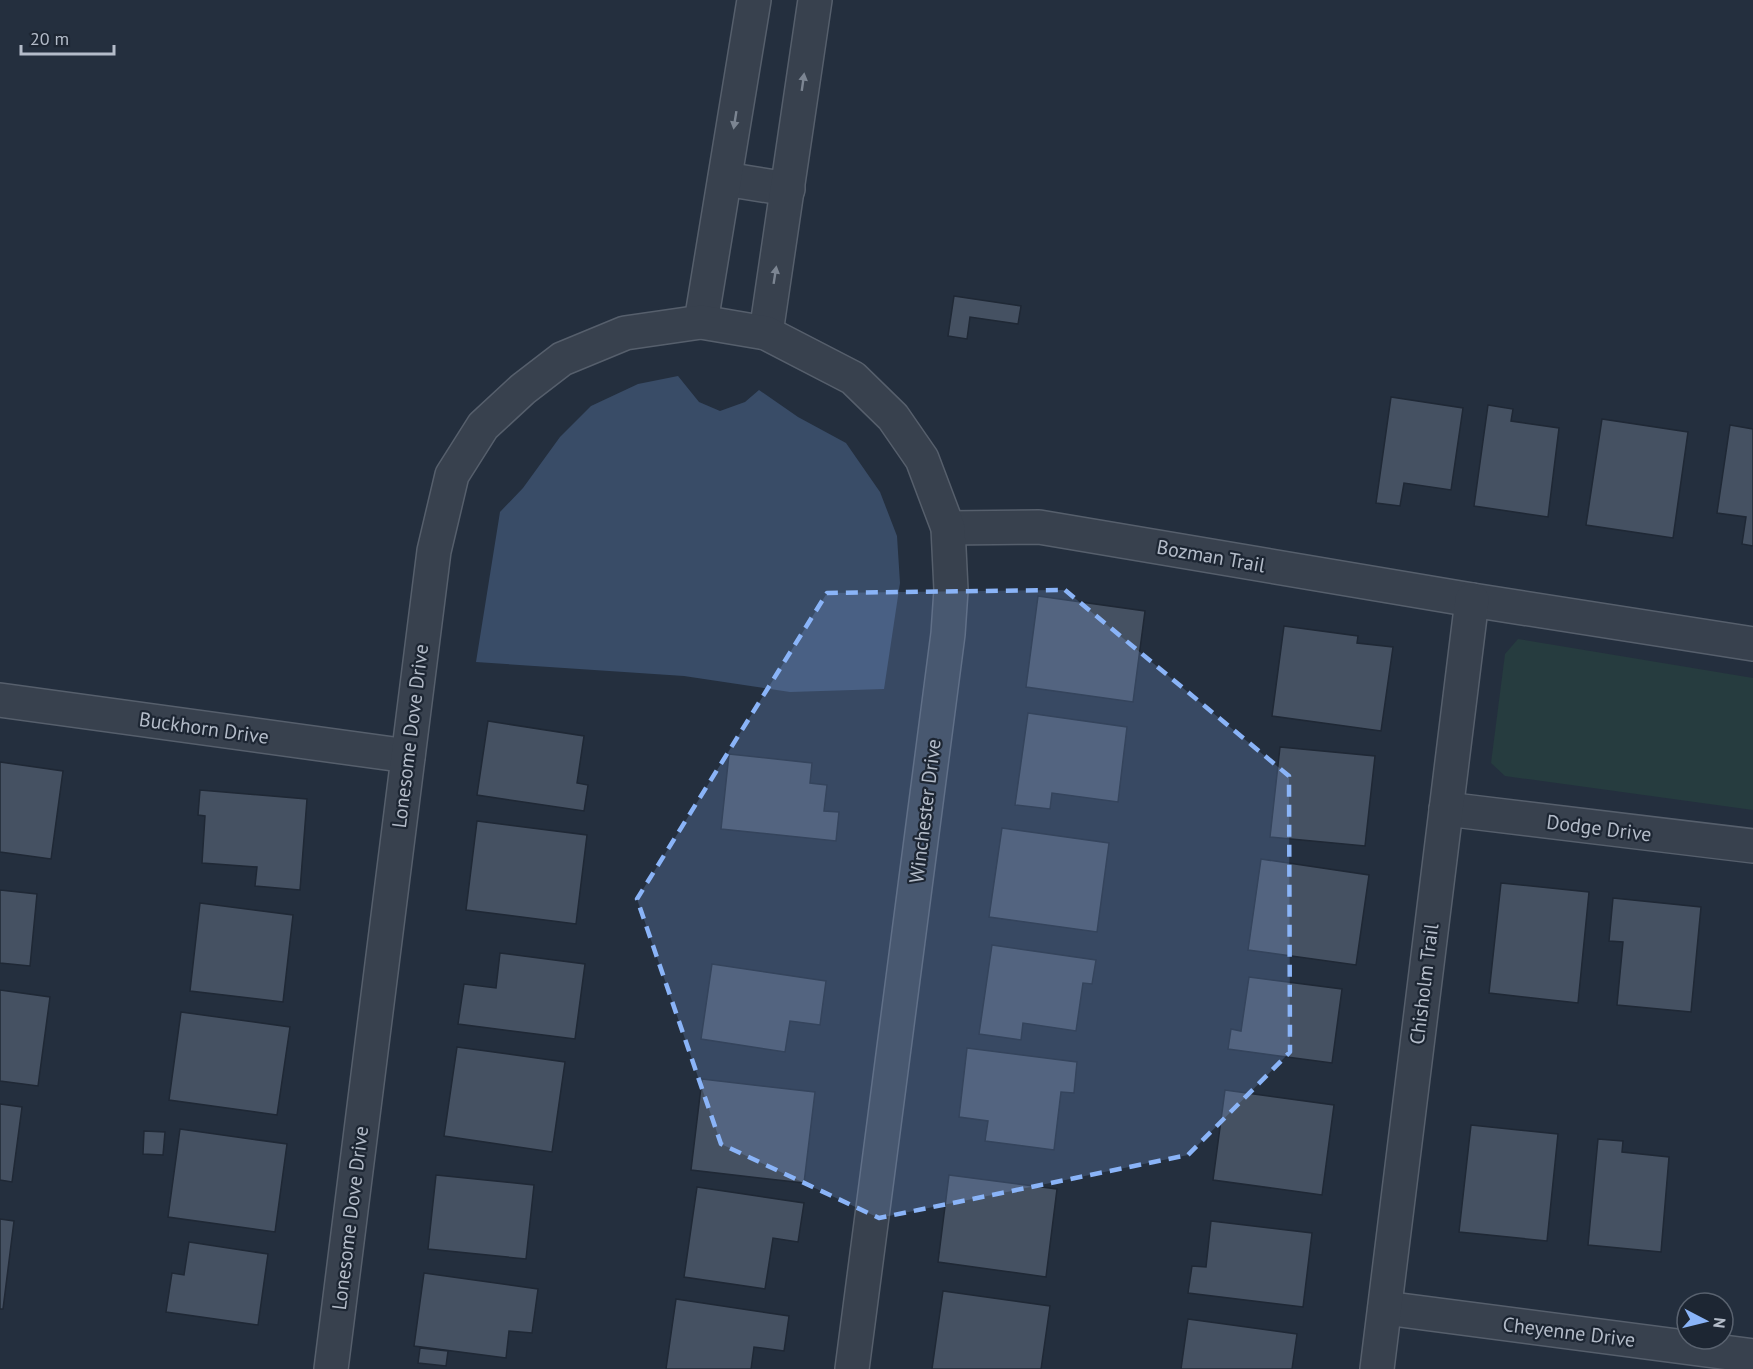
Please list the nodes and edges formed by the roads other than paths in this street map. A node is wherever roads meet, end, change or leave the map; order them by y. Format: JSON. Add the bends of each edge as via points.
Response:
{"nodes":[{"id":1,"x":754,"y":0,"type":"edge"},
{"id":2,"x":815,"y":0,"type":"edge"},
{"id":3,"x":725,"y":179,"type":"junction"},
{"id":4,"x":788,"y":189,"type":"junction"},
{"id":5,"x":701,"y":322,"type":"junction"},
{"id":6,"x":766,"y":333,"type":"junction"},
{"id":7,"x":948,"y":528,"type":"junction"},
{"id":8,"x":1472,"y":600,"type":"junction"},
{"id":9,"x":1753,"y":644,"type":"edge"},
{"id":10,"x":0,"y":700,"type":"edge"},
{"id":11,"x":408,"y":756,"type":"junction"},
{"id":12,"x":1446,"y":809,"type":"junction"},
{"id":13,"x":1753,"y":846,"type":"edge"},
{"id":14,"x":1385,"y":1308,"type":"junction"},
{"id":15,"x":1753,"y":1356,"type":"edge"},
{"id":16,"x":331,"y":1369,"type":"edge"},
{"id":17,"x":852,"y":1369,"type":"edge"},
{"id":18,"x":1377,"y":1369,"type":"edge"}],
"edges":[{"from":1,"to":3,"type":"street","one_way":true},
{"from":4,"to":2,"type":"street","one_way":true},
{"from":3,"to":4,"type":"street"},
{"from":3,"to":5,"type":"street"},
{"from":6,"to":4,"type":"street","one_way":true},
{"from":5,"to":6,"type":"street","name":"Lonesome Dove Drive"},
{"from":5,"to":11,"type":"street","name":"Lonesome Dove Drive","via":[[625,333],[562,359],[483,426],[452,475],[434,551]]},
{"from":6,"to":7,"type":"street","name":"Winchester Drive","via":[[853,378],[893,417],[922,459]]},
{"from":7,"to":8,"type":"street","name":"Bozman Trail","via":[[1039,527]]},
{"from":7,"to":17,"type":"street","name":"Winchester Drive","via":[[948,634]]},
{"from":8,"to":9,"type":"street"},
{"from":8,"to":12,"type":"street","name":"Chisholm Trail"},
{"from":10,"to":11,"type":"street","name":"Buckhorn Drive"},
{"from":11,"to":16,"type":"street","name":"Lonesome Dove Drive"},
{"from":12,"to":13,"type":"street","name":"Dodge Drive"},
{"from":12,"to":14,"type":"street","name":"Chisholm Trail"},
{"from":14,"to":15,"type":"street","name":"Cheyenne Drive"},
{"from":14,"to":18,"type":"street","name":"Chisholm Trail"}]}
